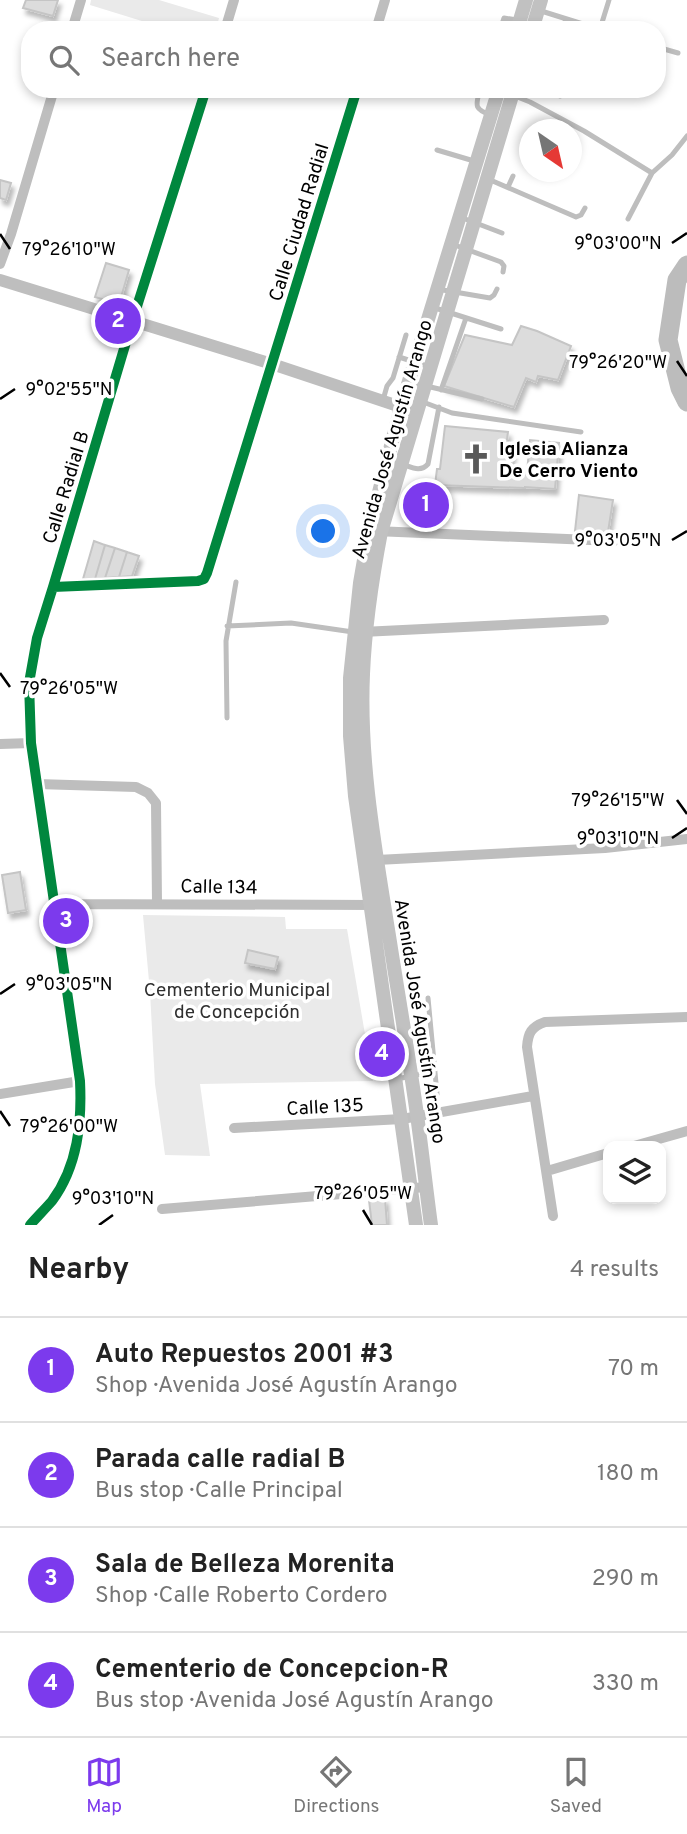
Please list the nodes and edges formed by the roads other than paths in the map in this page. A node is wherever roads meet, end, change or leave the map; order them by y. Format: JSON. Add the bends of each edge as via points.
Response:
{"nodes":[{"id":1,"x":81,"y":0,"type":"edge"},
{"id":2,"x":234,"y":0,"type":"edge"},
{"id":3,"x":385,"y":0,"type":"edge"},
{"id":4,"x":609,"y":0,"type":"edge"},
{"id":5,"x":530,"y":2,"type":"edge"},
{"id":6,"x":566,"y":19,"type":"joint"},
{"id":7,"x":75,"y":21,"type":"edge"},
{"id":8,"x":228,"y":21,"type":"edge"},
{"id":9,"x":379,"y":21,"type":"edge"},
{"id":10,"x":520,"y":21,"type":"edge"},
{"id":11,"x":531,"y":21,"type":"edge"},
{"id":12,"x":573,"y":21,"type":"edge"},
{"id":13,"x":603,"y":21,"type":"edge"},
{"id":14,"x":666,"y":50,"type":"edge"},
{"id":15,"x":678,"y":53,"type":"dead end"},
{"id":16,"x":51,"y":98,"type":"edge"},
{"id":17,"x":203,"y":98,"type":"edge"},
{"id":18,"x":354,"y":98,"type":"edge"},
{"id":19,"x":478,"y":98,"type":"edge"},
{"id":20,"x":503,"y":98,"type":"edge"},
{"id":21,"x":506,"y":98,"type":"edge"},
{"id":22,"x":522,"y":98,"type":"edge"},
{"id":23,"x":491,"y":115,"type":"junction"},
{"id":24,"x":687,"y":136,"type":"edge"},
{"id":25,"x":437,"y":150,"type":"dead end"},
{"id":26,"x":477,"y":162,"type":"junction"},
{"id":27,"x":652,"y":173,"type":"junction"},
{"id":28,"x":513,"y":176,"type":"dead end"},
{"id":29,"x":487,"y":178,"type":"junction"},
{"id":30,"x":508,"y":187,"type":"junction"},
{"id":31,"x":585,"y":208,"type":"dead end"},
{"id":32,"x":628,"y":219,"type":"dead end"},
{"id":33,"x":467,"y":220,"type":"junction"},
{"id":34,"x":502,"y":233,"type":"dead end"},
{"id":35,"x":452,"y":244,"type":"junction"},
{"id":36,"x":466,"y":249,"type":"junction"},
{"id":37,"x":0,"y":264,"type":"edge"},
{"id":38,"x":503,"y":272,"type":"dead end"},
{"id":39,"x":0,"y":280,"type":"edge"},
{"id":40,"x":438,"y":289,"type":"junction"},
{"id":41,"x":497,"y":289,"type":"dead end"},
{"id":42,"x":453,"y":292,"type":"junction"},
{"id":43,"x":432,"y":307,"type":"junction"},
{"id":44,"x":447,"y":312,"type":"junction"},
{"id":45,"x":466,"y":318,"type":"junction"},
{"id":46,"x":132,"y":322,"type":"junction"},
{"id":47,"x":501,"y":329,"type":"dead end"},
{"id":48,"x":406,"y":335,"type":"dead end"},
{"id":49,"x":399,"y":357,"type":"junction"},
{"id":50,"x":415,"y":362,"type":"junction"},
{"id":51,"x":272,"y":364,"type":"junction"},
{"id":52,"x":430,"y":367,"type":"junction"},
{"id":53,"x":409,"y":382,"type":"junction"},
{"id":54,"x":441,"y":390,"type":"junction"},
{"id":55,"x":482,"y":399,"type":"dead end"},
{"id":56,"x":420,"y":400,"type":"junction"},
{"id":57,"x":382,"y":401,"type":"junction"},
{"id":58,"x":401,"y":407,"type":"junction"},
{"id":59,"x":439,"y":407,"type":"junction"},
{"id":60,"x":581,"y":432,"type":"dead end"},
{"id":61,"x":394,"y":463,"type":"junction"},
{"id":62,"x":375,"y":531,"type":"junction"},
{"id":63,"x":614,"y":541,"type":"dead end"},
{"id":64,"x":236,"y":582,"type":"dead end"},
{"id":65,"x":53,"y":587,"type":"junction"},
{"id":66,"x":604,"y":620,"type":"dead end"},
{"id":67,"x":227,"y":626,"type":"junction"},
{"id":68,"x":361,"y":632,"type":"junction"},
{"id":69,"x":227,"y":718,"type":"dead end"},
{"id":70,"x":31,"y":743,"type":"junction"},
{"id":71,"x":0,"y":744,"type":"edge"},
{"id":72,"x":37,"y":784,"type":"junction"},
{"id":73,"x":687,"y":839,"type":"edge"},
{"id":74,"x":377,"y":860,"type":"junction"},
{"id":75,"x":156,"y":903,"type":"junction"},
{"id":76,"x":54,"y":904,"type":"junction"},
{"id":77,"x":377,"y":905,"type":"junction"},
{"id":78,"x":428,"y":998,"type":"dead end"},
{"id":79,"x":687,"y":1017,"type":"edge"},
{"id":80,"x":435,"y":1071,"type":"junction"},
{"id":81,"x":411,"y":1076,"type":"junction"},
{"id":82,"x":396,"y":1079,"type":"junction"},
{"id":83,"x":80,"y":1081,"type":"junction"},
{"id":84,"x":0,"y":1094,"type":"edge"},
{"id":85,"x":437,"y":1094,"type":"dead end"},
{"id":86,"x":533,"y":1096,"type":"junction"},
{"id":87,"x":417,"y":1116,"type":"junction"},
{"id":88,"x":402,"y":1119,"type":"junction"},
{"id":89,"x":234,"y":1128,"type":"dead end"},
{"id":90,"x":687,"y":1131,"type":"edge"},
{"id":91,"x":652,"y":1141,"type":"edge"},
{"id":92,"x":603,"y":1154,"type":"edge"},
{"id":93,"x":547,"y":1171,"type":"junction"},
{"id":94,"x":426,"y":1187,"type":"junction"},
{"id":95,"x":410,"y":1188,"type":"junction"},
{"id":96,"x":163,"y":1209,"type":"dead end"},
{"id":97,"x":553,"y":1216,"type":"dead end"},
{"id":98,"x":30,"y":1225,"type":"edge"},
{"id":99,"x":416,"y":1225,"type":"edge"},
{"id":100,"x":431,"y":1225,"type":"edge"}],
"edges":[{"from":1,"to":7,"type":"street"},
{"from":2,"to":8,"type":"street"},
{"from":3,"to":9,"type":"street"},
{"from":4,"to":13,"type":"lane"},
{"from":5,"to":6,"type":"lane"},
{"from":5,"to":10,"type":"main road"},
{"from":5,"to":11,"type":"main road"},
{"from":6,"to":12,"type":"lane"},
{"from":14,"to":15,"type":"lane"},
{"from":16,"to":37,"type":"street"},
{"from":17,"to":46,"type":"street","name":"Calle Radial B"},
{"from":18,"to":51,"type":"street","name":"Calle Ciudad Radial"},
{"from":19,"to":23,"type":"lane","via":[[478,108]]},
{"from":20,"to":23,"type":"main road","name":"Avenida José Agustín Arango"},
{"from":21,"to":29,"type":"main road","name":"Avenida José Agustín Arango"},
{"from":22,"to":27,"type":"lane"},
{"from":23,"to":26,"type":"main road","name":"Avenida José Agustín Arango"},
{"from":24,"to":27,"type":"lane"},
{"from":25,"to":26,"type":"lane"},
{"from":26,"to":33,"type":"main road","name":"Avenida José Agustín Arango"},
{"from":27,"to":32,"type":"lane"},
{"from":28,"to":30,"type":"lane"},
{"from":29,"to":30,"type":"lane"},
{"from":29,"to":33,"type":"main road","name":"Avenida José Agustín Arango"},
{"from":30,"to":31,"type":"lane","via":[[576,217]]},
{"from":33,"to":34,"type":"lane"},
{"from":33,"to":35,"type":"main road","name":"Avenida José Agustín Arango"},
{"from":33,"to":36,"type":"main road","name":"Avenida José Agustín Arango"},
{"from":35,"to":36,"type":"lane"},
{"from":35,"to":40,"type":"main road","name":"Avenida José Agustín Arango"},
{"from":36,"to":38,"type":"lane","via":[[501,262]]},
{"from":36,"to":42,"type":"main road","name":"Avenida José Agustín Arango"},
{"from":39,"to":46,"type":"street"},
{"from":40,"to":42,"type":"lane"},
{"from":40,"to":43,"type":"main road","name":"Avenida José Agustín Arango"},
{"from":41,"to":42,"type":"lane","via":[[492,298]]},
{"from":42,"to":44,"type":"main road","name":"Avenida José Agustín Arango"},
{"from":43,"to":44,"type":"lane"},
{"from":43,"to":50,"type":"main road","name":"Avenida José Agustín Arango"},
{"from":44,"to":45,"type":"lane"},
{"from":44,"to":52,"type":"main road","name":"Avenida José Agustín Arango"},
{"from":45,"to":47,"type":"lane"},
{"from":45,"to":54,"type":"lane"},
{"from":46,"to":51,"type":"street"},
{"from":46,"to":65,"type":"street","name":"Calle Radial B"},
{"from":48,"to":49,"type":"lane"},
{"from":49,"to":50,"type":"lane"},
{"from":49,"to":57,"type":"lane"},
{"from":50,"to":52,"type":"lane"},
{"from":50,"to":53,"type":"main road","name":"Avenida José Agustín Arango"},
{"from":51,"to":57,"type":"street"},
{"from":51,"to":65,"type":"street","name":"Calle Ciudad Radial","via":[[204,579]]},
{"from":52,"to":56,"type":"main road","name":"Avenida José Agustín Arango"},
{"from":53,"to":56,"type":"lane"},
{"from":53,"to":58,"type":"main road","name":"Avenida José Agustín Arango"},
{"from":54,"to":55,"type":"lane"},
{"from":54,"to":56,"type":"lane"},
{"from":56,"to":58,"type":"street"},
{"from":56,"to":59,"type":"lane"},
{"from":56,"to":61,"type":"main road","name":"Avenida José Agustín Arango"},
{"from":57,"to":58,"type":"street"},
{"from":58,"to":61,"type":"main road","name":"Avenida José Agustín Arango"},
{"from":59,"to":60,"type":"lane","via":[[452,413]]},
{"from":59,"to":61,"type":"lane","via":[[428,464],[418,469]]},
{"from":61,"to":62,"type":"main road","name":"Avenida José Agustín Arango"},
{"from":62,"to":63,"type":"street"},
{"from":62,"to":68,"type":"main road","name":"Avenida José Agustín Arango"},
{"from":64,"to":67,"type":"lane"},
{"from":65,"to":70,"type":"street","name":"Calle Radial B","via":[[29,683]]},
{"from":66,"to":68,"type":"street"},
{"from":67,"to":68,"type":"lane","via":[[291,623]]},
{"from":67,"to":69,"type":"lane"},
{"from":68,"to":74,"type":"main road","name":"Avenida José Agustín Arango","via":[[363,737]]},
{"from":68,"to":77,"type":"main road","name":"Avenida José Agustín Arango","via":[[350,678],[350,736],[355,796]]},
{"from":70,"to":71,"type":"street"},
{"from":70,"to":72,"type":"street","name":"Calle Radial B"},
{"from":72,"to":75,"type":"street","via":[[136,787],[148,793],[156,803]]},
{"from":72,"to":76,"type":"street","name":"Calle Radial B"},
{"from":73,"to":74,"type":"street"},
{"from":74,"to":77,"type":"main road","name":"Avenida José Agustín Arango"},
{"from":75,"to":76,"type":"street","name":"Calle 134"},
{"from":75,"to":77,"type":"street","name":"Calle 134"},
{"from":76,"to":83,"type":"street","name":"Calle Radial B"},
{"from":77,"to":81,"type":"main road","name":"Avenida José Agustín Arango"},
{"from":77,"to":82,"type":"main road","name":"Avenida José Agustín Arango"},
{"from":78,"to":80,"type":"lane"},
{"from":79,"to":86,"type":"street","via":[[533,1026],[527,1047]]},
{"from":80,"to":81,"type":"lane"},
{"from":80,"to":85,"type":"lane"},
{"from":81,"to":82,"type":"lane"},
{"from":81,"to":87,"type":"main road","name":"Avenida José Agustín Arango"},
{"from":82,"to":88,"type":"main road","name":"Avenida José Agustín Arango"},
{"from":83,"to":84,"type":"street"},
{"from":83,"to":98,"type":"street","name":"Calle Radial B","via":[[82,1110],[70,1168],[53,1199]]},
{"from":86,"to":87,"type":"street","name":"Calle 135"},
{"from":86,"to":93,"type":"street"},
{"from":87,"to":88,"type":"street","name":"Calle 135"},
{"from":87,"to":94,"type":"main road","name":"Avenida José Agustín Arango"},
{"from":88,"to":89,"type":"street","name":"Calle 135"},
{"from":88,"to":95,"type":"main road","name":"Avenida José Agustín Arango"},
{"from":90,"to":91,"type":"street"},
{"from":92,"to":93,"type":"street"},
{"from":93,"to":97,"type":"street"},
{"from":94,"to":95,"type":"street"},
{"from":94,"to":100,"type":"main road","name":"Avenida José Agustín Arango"},
{"from":95,"to":96,"type":"street"},
{"from":95,"to":99,"type":"main road","name":"Avenida José Agustín Arango"}]}
